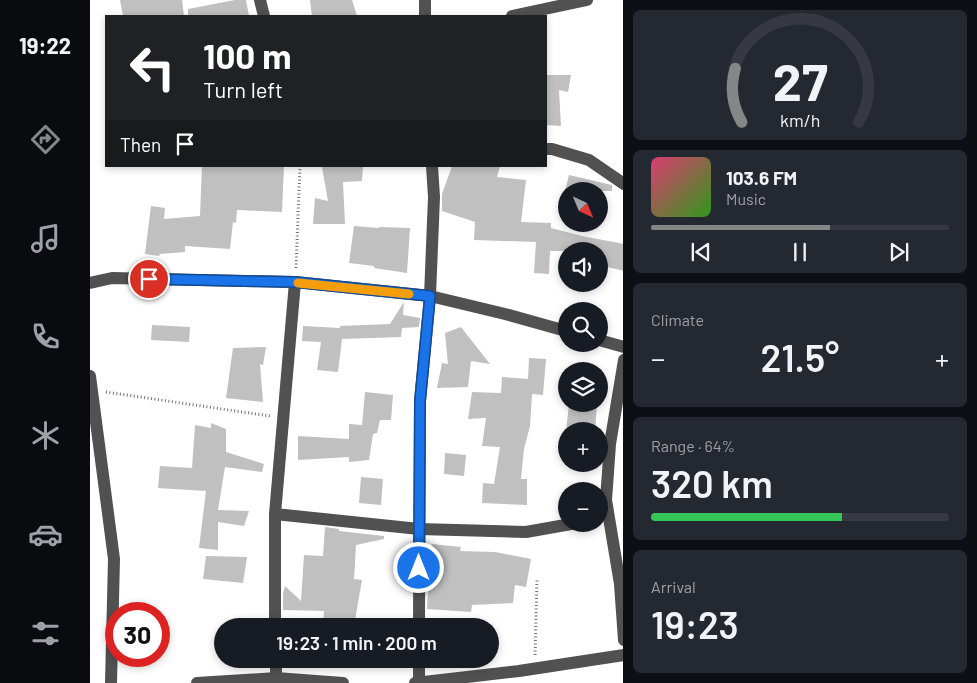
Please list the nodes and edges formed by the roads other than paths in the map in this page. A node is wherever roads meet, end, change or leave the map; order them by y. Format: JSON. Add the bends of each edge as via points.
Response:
{"nodes":[{"id":1,"x":260,"y":0,"type":"edge"},
{"id":2,"x":425,"y":0,"type":"edge"},
{"id":3,"x":587,"y":0,"type":"edge"},
{"id":4,"x":264,"y":15,"type":"edge"},
{"id":5,"x":424,"y":15,"type":"edge"},
{"id":6,"x":517,"y":15,"type":"edge"},
{"id":7,"x":547,"y":148,"type":"edge"},
{"id":8,"x":432,"y":167,"type":"edge"},
{"id":9,"x":623,"y":184,"type":"edge"},
{"id":10,"x":295,"y":282,"type":"junction"},
{"id":11,"x":90,"y":283,"type":"edge"},
{"id":12,"x":430,"y":296,"type":"junction"},
{"id":13,"x":558,"y":329,"type":"edge"},
{"id":14,"x":608,"y":343,"type":"edge"},
{"id":15,"x":623,"y":347,"type":"edge"},
{"id":16,"x":623,"y":360,"type":"edge"},
{"id":17,"x":90,"y":376,"type":"edge"},
{"id":18,"x":607,"y":482,"type":"edge"},
{"id":19,"x":275,"y":514,"type":"junction"},
{"id":20,"x":558,"y":526,"type":"edge"},
{"id":21,"x":419,"y":529,"type":"junction"},
{"id":22,"x":607,"y":532,"type":"edge"},
{"id":23,"x":275,"y":618,"type":"edge"},
{"id":24,"x":419,"y":618,"type":"edge"},
{"id":25,"x":623,"y":640,"type":"edge"},
{"id":26,"x":623,"y":655,"type":"edge"},
{"id":27,"x":276,"y":668,"type":"edge"},
{"id":28,"x":418,"y":668,"type":"edge"},
{"id":29,"x":276,"y":678,"type":"junction"},
{"id":30,"x":111,"y":683,"type":"edge"},
{"id":31,"x":197,"y":683,"type":"edge"},
{"id":32,"x":342,"y":683,"type":"edge"},
{"id":33,"x":417,"y":683,"type":"edge"}],
"edges":[{"from":1,"to":4,"type":"street"},
{"from":2,"to":5,"type":"street"},
{"from":3,"to":6,"type":"street"},
{"from":7,"to":9,"type":"street","via":[[589,160]]},
{"from":8,"to":12,"type":"street"},
{"from":10,"to":11,"type":"street","via":[[112,278]]},
{"from":10,"to":12,"type":"street"},
{"from":10,"to":19,"type":"street"},
{"from":12,"to":13,"type":"street"},
{"from":12,"to":21,"type":"street","via":[[420,401]]},
{"from":14,"to":15,"type":"street"},
{"from":16,"to":18,"type":"street"},
{"from":17,"to":30,"type":"street","via":[[114,559]]},
{"from":19,"to":21,"type":"street"},
{"from":19,"to":23,"type":"street"},
{"from":20,"to":21,"type":"street","via":[[526,532]]},
{"from":21,"to":24,"type":"street"},
{"from":22,"to":25,"type":"street","via":[[620,584]]},
{"from":26,"to":33,"type":"street"},
{"from":27,"to":29,"type":"street"},
{"from":28,"to":33,"type":"street"},
{"from":29,"to":31,"type":"street"},
{"from":29,"to":32,"type":"street"}]}
